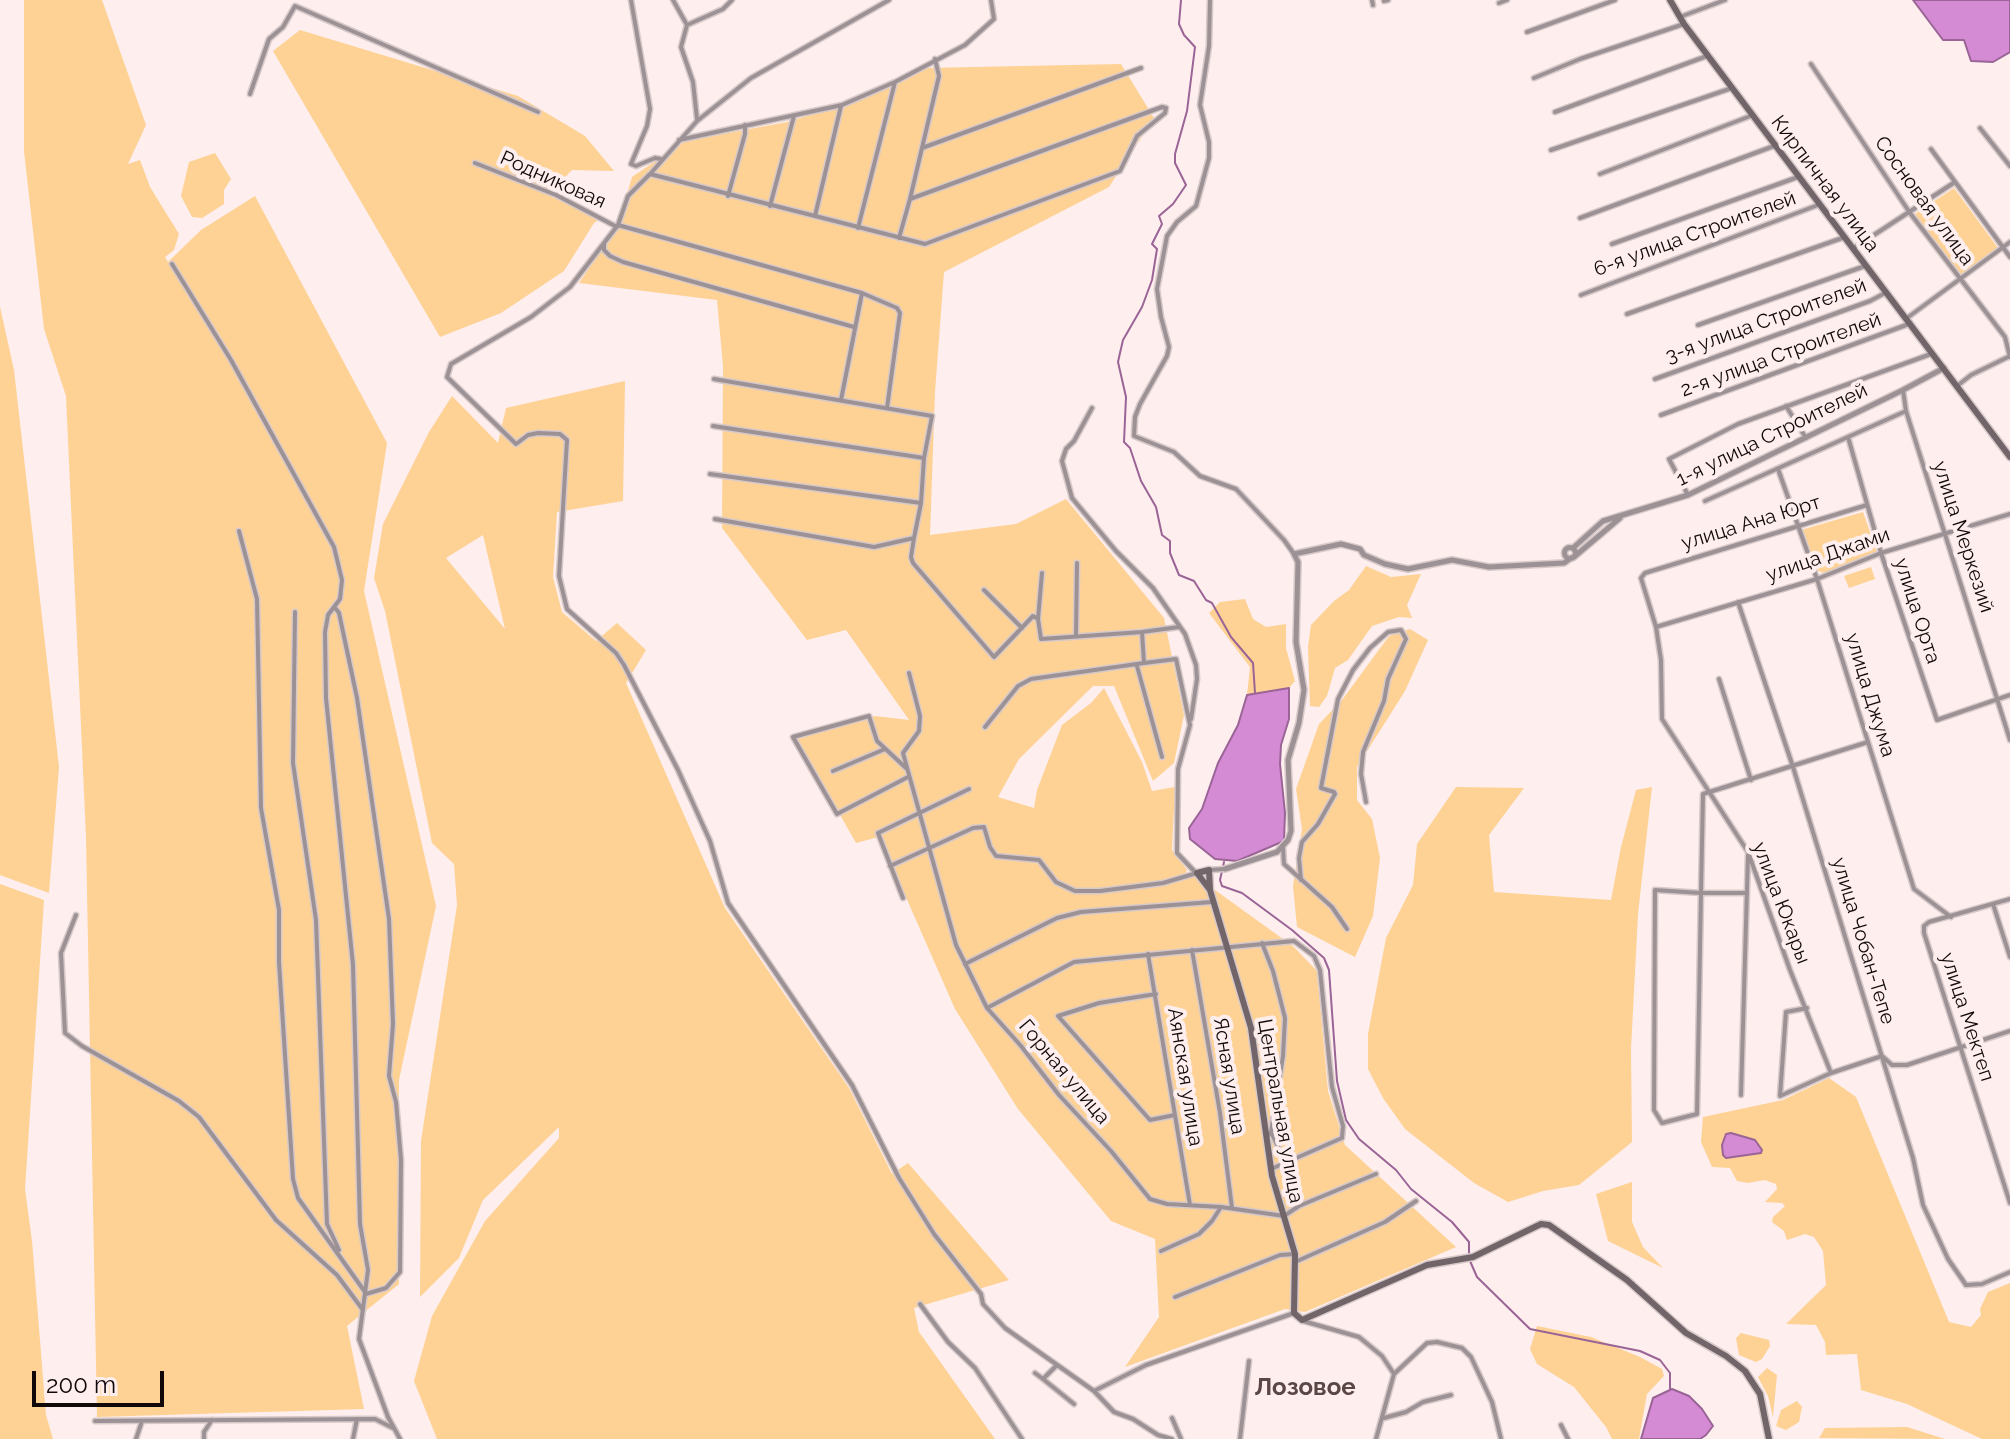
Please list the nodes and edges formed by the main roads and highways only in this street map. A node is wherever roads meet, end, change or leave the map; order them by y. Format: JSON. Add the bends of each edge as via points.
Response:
{"nodes":[{"id":1,"x":1670,"y":0,"type":"edge"},
{"id":2,"x":2010,"y":457,"type":"edge"},
{"id":3,"x":1210,"y":890,"type":"junction"},
{"id":4,"x":1769,"y":1439,"type":"edge"}],
"edges":[{"from":1,"to":2,"type":"main road","name":"Кирпичная улица"},
{"from":3,"to":3,"type":"main road","name":"Центральная улица","via":[[1209,870],[1197,873]]},
{"from":3,"to":4,"type":"main road","name":"Центральная улица","via":[[1251,1028],[1271,1169],[1295,1258],[1294,1313],[1302,1320],[1427,1265],[1473,1257],[1541,1224],[1561,1231],[1686,1333],[1740,1366],[1760,1394]]}]}
